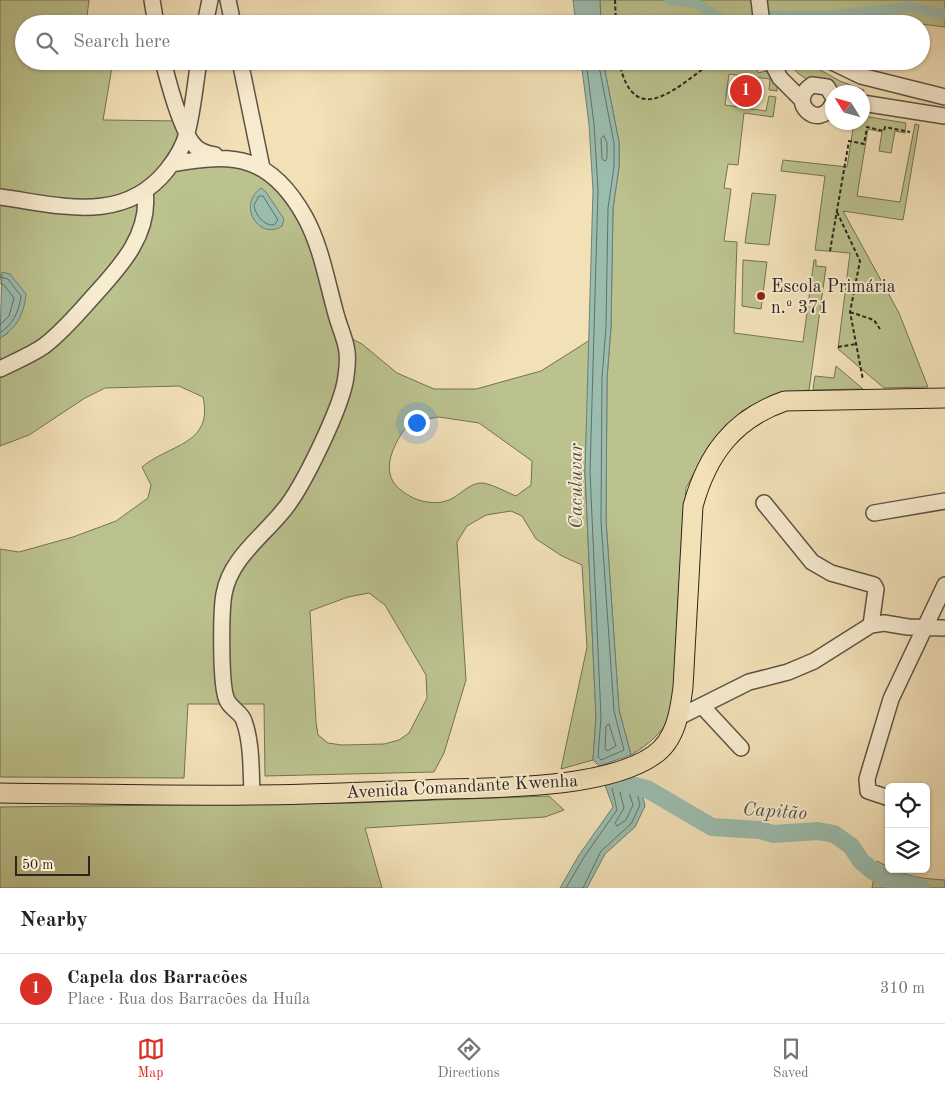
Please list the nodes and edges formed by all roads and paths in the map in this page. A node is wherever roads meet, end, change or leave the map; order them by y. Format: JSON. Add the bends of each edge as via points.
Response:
{"nodes":[{"id":1,"x":152,"y":0,"type":"edge"},
{"id":2,"x":210,"y":0,"type":"edge"},
{"id":3,"x":228,"y":0,"type":"edge"},
{"id":4,"x":615,"y":0,"type":"edge"},
{"id":5,"x":759,"y":0,"type":"edge"},
{"id":6,"x":154,"y":15,"type":"edge"},
{"id":7,"x":207,"y":15,"type":"edge"},
{"id":8,"x":231,"y":15,"type":"edge"},
{"id":9,"x":616,"y":15,"type":"edge"},
{"id":10,"x":761,"y":15,"type":"edge"},
{"id":11,"x":165,"y":70,"type":"edge"},
{"id":12,"x":198,"y":70,"type":"edge"},
{"id":13,"x":242,"y":70,"type":"edge"},
{"id":14,"x":622,"y":70,"type":"edge"},
{"id":15,"x":702,"y":70,"type":"edge"},
{"id":16,"x":776,"y":70,"type":"edge"},
{"id":17,"x":781,"y":70,"type":"edge"},
{"id":18,"x":849,"y":70,"type":"edge"},
{"id":19,"x":812,"y":85,"type":"junction"},
{"id":20,"x":825,"y":90,"type":"edge"},
{"id":21,"x":945,"y":97,"type":"edge"},
{"id":22,"x":802,"y":100,"type":"junction"},
{"id":23,"x":870,"y":104,"type":"edge"},
{"id":24,"x":825,"y":110,"type":"edge"},
{"id":25,"x":945,"y":116,"type":"edge"},
{"id":26,"x":910,"y":132,"type":"dead end"},
{"id":27,"x":187,"y":135,"type":"junction"},
{"id":28,"x":226,"y":158,"type":"junction"},
{"id":29,"x":172,"y":164,"type":"junction"},
{"id":30,"x":262,"y":168,"type":"junction"},
{"id":31,"x":145,"y":191,"type":"junction"},
{"id":32,"x":0,"y":197,"type":"edge"},
{"id":33,"x":837,"y":212,"type":"junction"},
{"id":34,"x":830,"y":251,"type":"dead end"},
{"id":35,"x":850,"y":312,"type":"junction"},
{"id":36,"x":880,"y":329,"type":"dead end"},
{"id":37,"x":856,"y":344,"type":"junction"},
{"id":38,"x":838,"y":347,"type":"dead end"},
{"id":39,"x":0,"y":369,"type":"edge"},
{"id":40,"x":863,"y":380,"type":"dead end"},
{"id":41,"x":945,"y":398,"type":"edge"},
{"id":42,"x":945,"y":502,"type":"edge"},
{"id":43,"x":764,"y":503,"type":"dead end"},
{"id":44,"x":874,"y":513,"type":"dead end"},
{"id":45,"x":945,"y":586,"type":"edge"},
{"id":46,"x":871,"y":625,"type":"junction"},
{"id":47,"x":925,"y":627,"type":"junction"},
{"id":48,"x":945,"y":628,"type":"edge"},
{"id":49,"x":702,"y":706,"type":"junction"},
{"id":50,"x":679,"y":717,"type":"junction"},
{"id":51,"x":741,"y":748,"type":"dead end"},
{"id":52,"x":0,"y":793,"type":"edge"},
{"id":53,"x":252,"y":795,"type":"junction"},
{"id":54,"x":885,"y":797,"type":"edge"}],
"edges":[{"from":1,"to":6,"type":"street"},
{"from":2,"to":7,"type":"street"},
{"from":3,"to":8,"type":"street"},
{"from":4,"to":9,"type":"path"},
{"from":5,"to":10,"type":"street"},
{"from":11,"to":27,"type":"street"},
{"from":12,"to":27,"type":"street"},
{"from":13,"to":30,"type":"street"},
{"from":14,"to":15,"type":"path","via":[[629,90],[637,97],[650,99],[674,92]]},
{"from":16,"to":22,"type":"street"},
{"from":17,"to":19,"type":"street","via":[[792,79]]},
{"from":18,"to":21,"type":"street"},
{"from":19,"to":20,"type":"street","via":[[822,85]]},
{"from":19,"to":22,"type":"street","via":[[804,92]]},
{"from":22,"to":24,"type":"street","via":[[811,114],[821,115]]},
{"from":23,"to":25,"type":"street"},
{"from":26,"to":33,"type":"path","via":[[867,127],[864,144],[849,141]]},
{"from":27,"to":28,"type":"street","via":[[196,147],[206,153]]},
{"from":27,"to":29,"type":"street"},
{"from":28,"to":29,"type":"street"},
{"from":28,"to":30,"type":"street"},
{"from":29,"to":31,"type":"street"},
{"from":30,"to":53,"type":"street","via":[[295,200],[307,221],[347,352],[346,378],[340,400],[304,481],[285,510],[243,555],[224,592],[224,686],[227,700],[244,718]]},
{"from":31,"to":32,"type":"street","via":[[103,207],[76,207]]},
{"from":31,"to":39,"type":"street","via":[[145,219],[123,263],[44,346]]},
{"from":33,"to":34,"type":"path"},
{"from":33,"to":35,"type":"path","via":[[860,262]]},
{"from":35,"to":36,"type":"path","via":[[874,320]]},
{"from":35,"to":37,"type":"path"},
{"from":37,"to":38,"type":"path"},
{"from":37,"to":40,"type":"path"},
{"from":41,"to":50,"type":"main road","name":"Avenida Comandante Kwenha","via":[[784,401],[763,409],[730,434],[699,482],[693,506]]},
{"from":42,"to":44,"type":"street"},
{"from":43,"to":46,"type":"street","via":[[812,562],[831,573],[874,584]]},
{"from":45,"to":47,"type":"street"},
{"from":46,"to":47,"type":"street"},
{"from":46,"to":49,"type":"street","via":[[814,661],[749,682]]},
{"from":47,"to":48,"type":"street"},
{"from":47,"to":54,"type":"street","via":[[891,699],[867,780],[868,791]]},
{"from":49,"to":50,"type":"street"},
{"from":49,"to":51,"type":"street"},
{"from":50,"to":53,"type":"main road","name":"Avenida Comandante Kwenha","via":[[656,754],[637,764],[567,783]]},
{"from":52,"to":53,"type":"main road","name":"Avenida Comandante Kwenha"}]}
